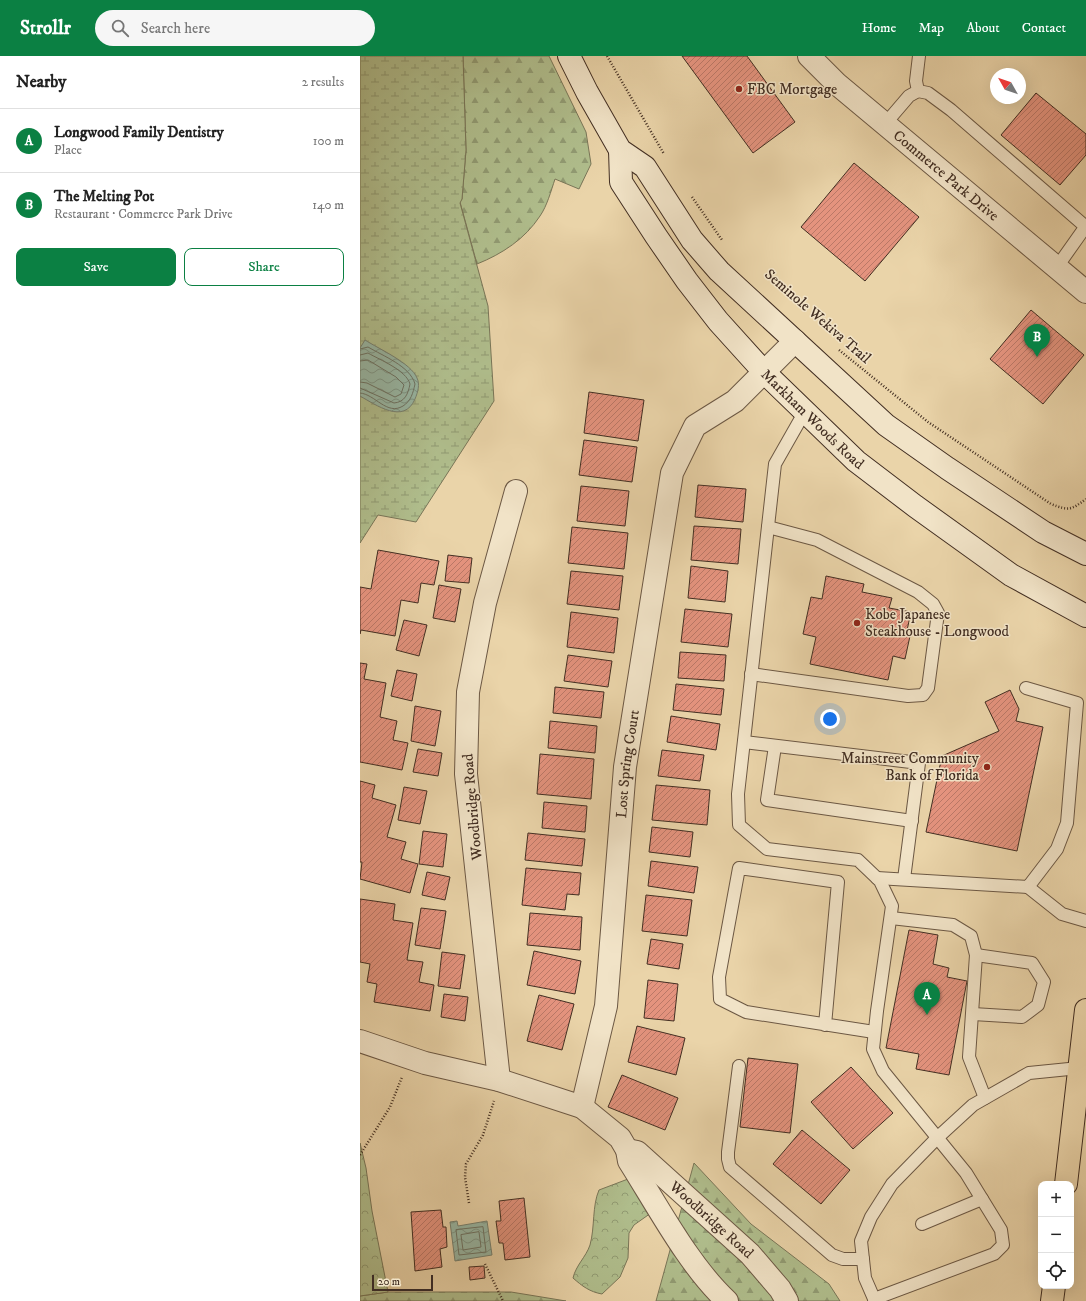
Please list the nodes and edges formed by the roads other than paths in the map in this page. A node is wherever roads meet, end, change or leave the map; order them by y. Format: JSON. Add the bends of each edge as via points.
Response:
{"nodes":[{"id":1,"x":569,"y":56,"type":"edge"},
{"id":2,"x":809,"y":56,"type":"edge"},
{"id":3,"x":919,"y":56,"type":"edge"},
{"id":4,"x":918,"y":91,"type":"junction"},
{"id":5,"x":885,"y":124,"type":"junction"},
{"id":6,"x":620,"y":150,"type":"junction"},
{"id":7,"x":1086,"y":227,"type":"edge"},
{"id":8,"x":1057,"y":267,"type":"junction"},
{"id":9,"x":1086,"y":292,"type":"edge"},
{"id":10,"x":795,"y":342,"type":"junction"},
{"id":11,"x":765,"y":373,"type":"junction"},
{"id":12,"x":804,"y":413,"type":"junction"},
{"id":13,"x":516,"y":491,"type":"dead end"},
{"id":14,"x":768,"y":527,"type":"junction"},
{"id":15,"x":1086,"y":554,"type":"edge"},
{"id":16,"x":1086,"y":616,"type":"edge"},
{"id":17,"x":751,"y":674,"type":"junction"},
{"id":18,"x":1026,"y":688,"type":"dead end"},
{"id":19,"x":744,"y":742,"type":"junction"},
{"id":20,"x":775,"y":746,"type":"junction"},
{"id":21,"x":912,"y":820,"type":"junction"},
{"id":22,"x":877,"y":878,"type":"junction"},
{"id":23,"x":904,"y":879,"type":"junction"},
{"id":24,"x":1028,"y":887,"type":"junction"},
{"id":25,"x":890,"y":918,"type":"junction"},
{"id":26,"x":1086,"y":921,"type":"edge"},
{"id":27,"x":976,"y":955,"type":"junction"},
{"id":28,"x":1086,"y":1010,"type":"edge"},
{"id":29,"x":973,"y":1014,"type":"junction"},
{"id":30,"x":825,"y":1025,"type":"junction"},
{"id":31,"x":874,"y":1032,"type":"junction"},
{"id":32,"x":360,"y":1041,"type":"edge"},
{"id":33,"x":739,"y":1066,"type":"dead end"},
{"id":34,"x":1079,"y":1068,"type":"junction"},
{"id":35,"x":500,"y":1080,"type":"junction"},
{"id":36,"x":985,"y":1098,"type":"junction"},
{"id":37,"x":582,"y":1107,"type":"junction"},
{"id":38,"x":937,"y":1138,"type":"junction"},
{"id":39,"x":627,"y":1150,"type":"junction"},
{"id":40,"x":1066,"y":1181,"type":"edge"},
{"id":41,"x":982,"y":1199,"type":"junction"},
{"id":42,"x":922,"y":1224,"type":"dead end"},
{"id":43,"x":863,"y":1259,"type":"junction"},
{"id":44,"x":1054,"y":1289,"type":"edge"},
{"id":45,"x":874,"y":1300,"type":"edge"},
{"id":46,"x":727,"y":1301,"type":"edge"},
{"id":47,"x":787,"y":1301,"type":"edge"},
{"id":48,"x":1052,"y":1301,"type":"edge"}],
"edges":[{"from":1,"to":6,"type":"street","name":"Markham Woods Road","via":[[586,92]]},
{"from":2,"to":5,"type":"street","name":"Commerce Park Drive","via":[[837,84]]},
{"from":3,"to":4,"type":"lane","via":[[916,81]]},
{"from":4,"to":5,"type":"lane","via":[[909,96]]},
{"from":4,"to":7,"type":"lane","via":[[928,93],[950,110]]},
{"from":5,"to":8,"type":"street","name":"Commerce Park Drive"},
{"from":6,"to":10,"type":"street","name":"Markham Woods Road","via":[[645,167],[692,240],[719,271]]},
{"from":6,"to":11,"type":"street","name":"Markham Woods Road","via":[[621,182],[656,236],[718,321]]},
{"from":7,"to":8,"type":"lane"},
{"from":8,"to":9,"type":"street","name":"Commerce Park Drive"},
{"from":10,"to":11,"type":"street"},
{"from":10,"to":15,"type":"street","name":"Markham Woods Road","via":[[886,425],[1043,532]]},
{"from":11,"to":12,"type":"street","name":"Markham Woods Road"},
{"from":11,"to":37,"type":"street","name":"Lost Spring Court","via":[[735,401],[695,426],[670,481],[625,767],[606,1006]]},
{"from":12,"to":14,"type":"lane","via":[[775,464]]},
{"from":12,"to":16,"type":"street","name":"Markham Woods Road","via":[[856,460],[998,566]]},
{"from":13,"to":35,"type":"street","name":"Woodbridge Road","via":[[485,603],[468,692],[466,774]]},
{"from":14,"to":17,"type":"lane"},
{"from":14,"to":17,"type":"lane","via":[[817,540],[918,592],[933,604],[938,613],[928,688],[922,695],[908,696]]},
{"from":17,"to":19,"type":"lane"},
{"from":18,"to":24,"type":"lane","via":[[1077,703],[1067,823],[1058,849]]},
{"from":19,"to":20,"type":"lane"},
{"from":19,"to":22,"type":"lane","via":[[738,794],[739,825],[767,849],[858,860]]},
{"from":20,"to":21,"type":"lane","via":[[767,800]]},
{"from":20,"to":21,"type":"lane","via":[[919,763]]},
{"from":21,"to":23,"type":"lane"},
{"from":22,"to":23,"type":"lane"},
{"from":22,"to":25,"type":"lane","via":[[892,906]]},
{"from":23,"to":24,"type":"lane"},
{"from":24,"to":26,"type":"lane","via":[[1062,914]]},
{"from":25,"to":27,"type":"lane","via":[[953,925],[971,936]]},
{"from":25,"to":31,"type":"lane"},
{"from":27,"to":29,"type":"lane"},
{"from":27,"to":29,"type":"lane","via":[[1032,963],[1044,982],[1038,1005],[1022,1017]]},
{"from":28,"to":34,"type":"main road"},
{"from":29,"to":36,"type":"lane","via":[[969,1057]]},
{"from":30,"to":30,"type":"lane","via":[[746,1012],[720,999],[719,977],[739,868],[838,882]]},
{"from":30,"to":31,"type":"lane"},
{"from":31,"to":38,"type":"lane","via":[[873,1049],[882,1071]]},
{"from":32,"to":35,"type":"street","name":"Woodbridge Road","via":[[425,1063]]},
{"from":33,"to":43,"type":"lane","via":[[728,1152],[730,1167],[832,1255],[843,1259]]},
{"from":34,"to":36,"type":"lane","via":[[1029,1073]]},
{"from":34,"to":40,"type":"main road"},
{"from":35,"to":37,"type":"street","name":"Woodbridge Road"},
{"from":36,"to":38,"type":"lane","via":[[973,1105]]},
{"from":37,"to":39,"type":"street","name":"Woodbridge Road","via":[[620,1138]]},
{"from":38,"to":41,"type":"lane","via":[[966,1173]]},
{"from":38,"to":43,"type":"lane","via":[[892,1184],[871,1216],[861,1241]]},
{"from":39,"to":46,"type":"street","name":"Woodbridge Road","via":[[629,1161],[682,1245]]},
{"from":39,"to":47,"type":"street","name":"Woodbridge Road","via":[[637,1152],[750,1254]]},
{"from":41,"to":42,"type":"lane"},
{"from":41,"to":45,"type":"lane","via":[[1001,1230],[1003,1245],[994,1254]]},
{"from":43,"to":45,"type":"lane","via":[[865,1278]]},
{"from":44,"to":48,"type":"main road"}]}
